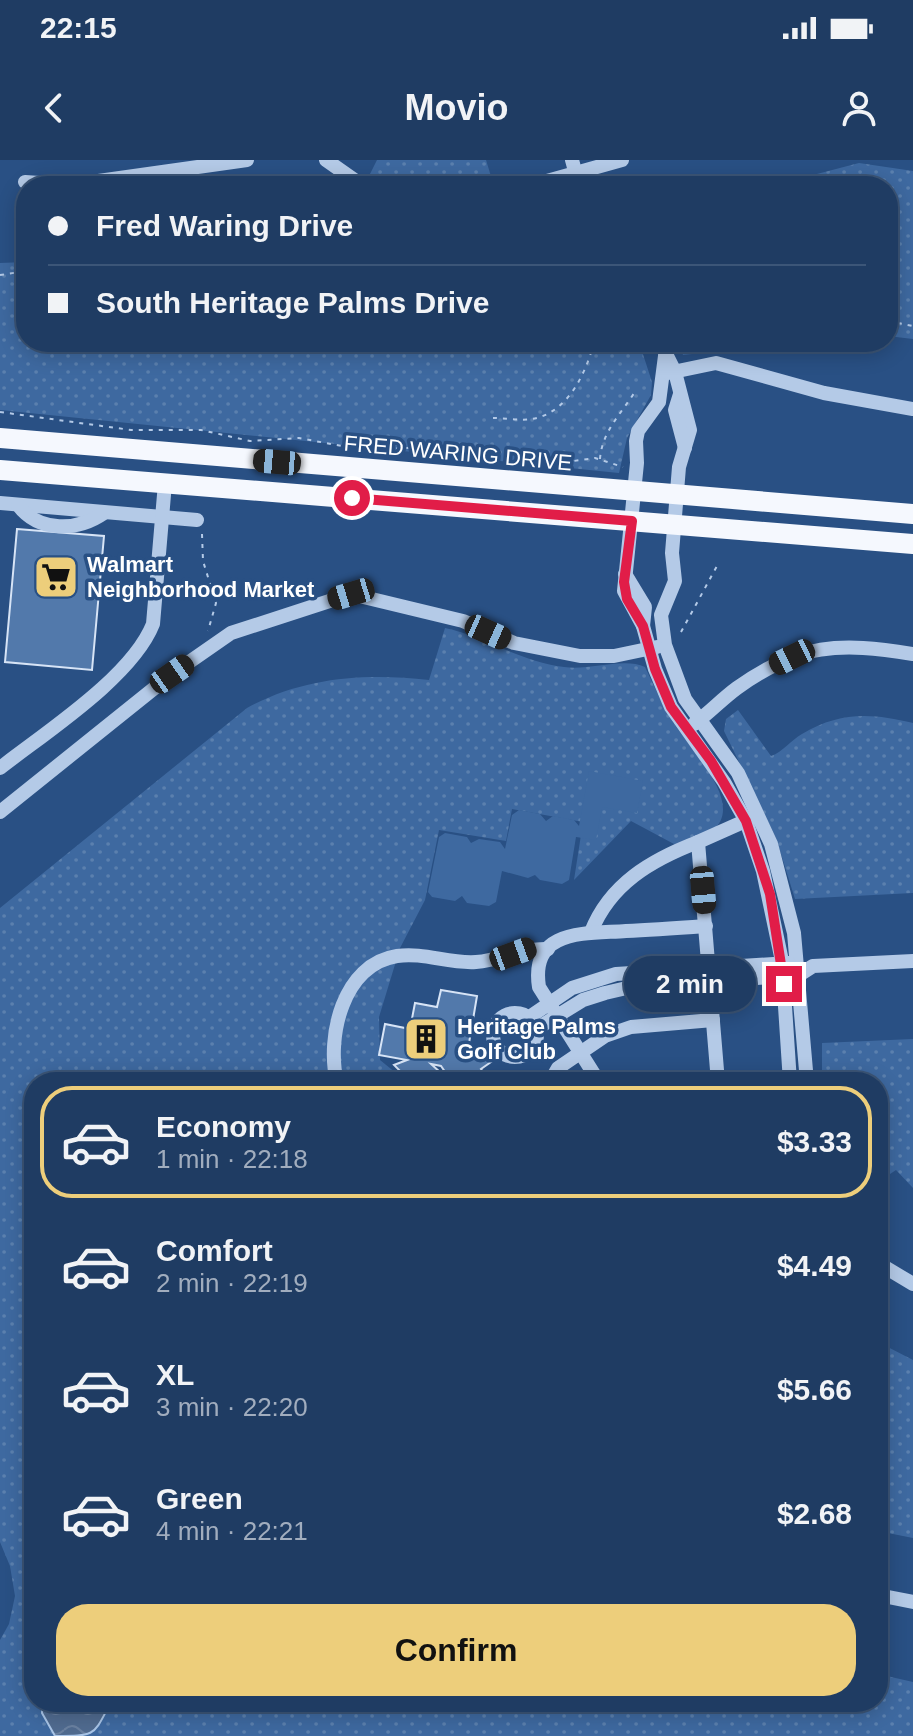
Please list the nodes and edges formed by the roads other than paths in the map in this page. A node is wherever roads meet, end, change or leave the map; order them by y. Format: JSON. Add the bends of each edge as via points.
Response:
{"nodes":[{"id":1,"x":247,"y":160,"type":"edge"},
{"id":2,"x":326,"y":160,"type":"edge"},
{"id":3,"x":622,"y":160,"type":"edge"},
{"id":4,"x":575,"y":173,"type":"edge"},
{"id":5,"x":134,"y":176,"type":"edge"},
{"id":6,"x":349,"y":176,"type":"edge"},
{"id":7,"x":662,"y":352,"type":"edge"},
{"id":8,"x":664,"y":352,"type":"edge"},
{"id":9,"x":675,"y":372,"type":"junction"},
{"id":10,"x":660,"y":375,"type":"junction"},
{"id":11,"x":680,"y":399,"type":"junction"},
{"id":12,"x":659,"y":402,"type":"junction"},
{"id":13,"x":913,"y":409,"type":"edge"},
{"id":14,"x":0,"y":438,"type":"edge"},
{"id":15,"x":0,"y":470,"type":"edge"},
{"id":16,"x":165,"y":483,"type":"junction"},
{"id":17,"x":635,"y":491,"type":"junction"},
{"id":18,"x":677,"y":495,"type":"junction"},
{"id":19,"x":0,"y":503,"type":"edge"},
{"id":20,"x":913,"y":514,"type":"edge"},
{"id":21,"x":162,"y":518,"type":"junction"},
{"id":22,"x":197,"y":520,"type":"road end"},
{"id":23,"x":632,"y":521,"type":"junction"},
{"id":24,"x":674,"y":524,"type":"junction"},
{"id":25,"x":913,"y":544,"type":"edge"},
{"id":26,"x":661,"y":615,"type":"junction"},
{"id":27,"x":642,"y":620,"type":"junction"},
{"id":28,"x":665,"y":645,"type":"junction"},
{"id":29,"x":648,"y":649,"type":"junction"},
{"id":30,"x":913,"y":654,"type":"edge"},
{"id":31,"x":701,"y":719,"type":"junction"},
{"id":32,"x":687,"y":729,"type":"junction"},
{"id":33,"x":0,"y":768,"type":"edge"},
{"id":34,"x":0,"y":812,"type":"edge"},
{"id":35,"x":753,"y":818,"type":"junction"},
{"id":36,"x":698,"y":842,"type":"junction"},
{"id":37,"x":706,"y":926,"type":"junction"},
{"id":38,"x":591,"y":932,"type":"junction"},
{"id":39,"x":548,"y":949,"type":"junction"},
{"id":40,"x":913,"y":961,"type":"edge"},
{"id":41,"x":790,"y":969,"type":"junction"},
{"id":42,"x":710,"y":974,"type":"junction"},
{"id":43,"x":554,"y":1008,"type":"junction"},
{"id":44,"x":713,"y":1020,"type":"junction"},
{"id":45,"x":532,"y":1024,"type":"dead end"},
{"id":46,"x":580,"y":1053,"type":"junction"},
{"id":47,"x":337,"y":1072,"type":"edge"},
{"id":48,"x":556,"y":1072,"type":"edge"},
{"id":49,"x":592,"y":1072,"type":"edge"},
{"id":50,"x":717,"y":1072,"type":"edge"},
{"id":51,"x":790,"y":1072,"type":"edge"},
{"id":52,"x":805,"y":1072,"type":"edge"},
{"id":53,"x":888,"y":1269,"type":"edge"},
{"id":54,"x":913,"y":1284,"type":"edge"},
{"id":55,"x":888,"y":1597,"type":"edge"},
{"id":56,"x":913,"y":1602,"type":"edge"}],
"edges":[{"from":1,"to":5,"type":"street"},
{"from":2,"to":6,"type":"street"},
{"from":3,"to":4,"type":"street"},
{"from":7,"to":10,"type":"street"},
{"from":8,"to":9,"type":"street"},
{"from":9,"to":10,"type":"street"},
{"from":9,"to":11,"type":"street"},
{"from":9,"to":13,"type":"street","via":[[716,363],[824,393]]},
{"from":10,"to":12,"type":"street"},
{"from":11,"to":12,"type":"street"},
{"from":11,"to":18,"type":"street","via":[[690,430]]},
{"from":12,"to":17,"type":"street","via":[[638,431]]},
{"from":14,"to":17,"type":"main road","name":"FRED WARING DRIVE"},
{"from":15,"to":16,"type":"main road"},
{"from":16,"to":21,"type":"street"},
{"from":16,"to":23,"type":"main road"},
{"from":17,"to":18,"type":"main road","name":"FRED WARING DRIVE"},
{"from":17,"to":23,"type":"street"},
{"from":18,"to":20,"type":"main road","name":"FRED WARING DRIVE"},
{"from":18,"to":24,"type":"street"},
{"from":19,"to":21,"type":"street"},
{"from":21,"to":22,"type":"street"},
{"from":21,"to":33,"type":"street","via":[[153,624],[147,639],[113,677]]},
{"from":23,"to":24,"type":"main road"},
{"from":23,"to":27,"type":"street","via":[[624,591]]},
{"from":24,"to":25,"type":"main road"},
{"from":24,"to":26,"type":"street","via":[[675,581]]},
{"from":26,"to":27,"type":"street"},
{"from":26,"to":28,"type":"street"},
{"from":27,"to":29,"type":"street"},
{"from":28,"to":29,"type":"street"},
{"from":28,"to":31,"type":"street","via":[[680,688]]},
{"from":29,"to":32,"type":"street","via":[[664,694]]},
{"from":29,"to":34,"type":"street","via":[[580,656],[514,643],[463,621],[351,594],[231,633]]},
{"from":30,"to":31,"type":"street","via":[[869,647],[810,649],[736,689]]},
{"from":31,"to":32,"type":"street"},
{"from":31,"to":35,"type":"street","via":[[738,773]]},
{"from":32,"to":35,"type":"street"},
{"from":35,"to":36,"type":"street"},
{"from":35,"to":41,"type":"street","via":[[785,889]]},
{"from":36,"to":37,"type":"street"},
{"from":36,"to":38,"type":"street","via":[[640,869],[599,911]]},
{"from":37,"to":38,"type":"street"},
{"from":37,"to":42,"type":"street"},
{"from":38,"to":39,"type":"street","via":[[556,941]]},
{"from":39,"to":43,"type":"street","via":[[537,971],[539,987]]},
{"from":39,"to":47,"type":"street","via":[[529,948],[475,962],[393,957],[365,972],[343,1004]]},
{"from":40,"to":41,"type":"street"},
{"from":41,"to":42,"type":"street"},
{"from":41,"to":51,"type":"street"},
{"from":41,"to":52,"type":"street"},
{"from":42,"to":43,"type":"street"},
{"from":42,"to":44,"type":"street"},
{"from":43,"to":45,"type":"street"},
{"from":43,"to":46,"type":"street"},
{"from":44,"to":46,"type":"street","via":[[631,1027]]},
{"from":44,"to":50,"type":"street"},
{"from":46,"to":48,"type":"street"},
{"from":46,"to":49,"type":"street"},
{"from":53,"to":54,"type":"street"},
{"from":55,"to":56,"type":"street"}]}
